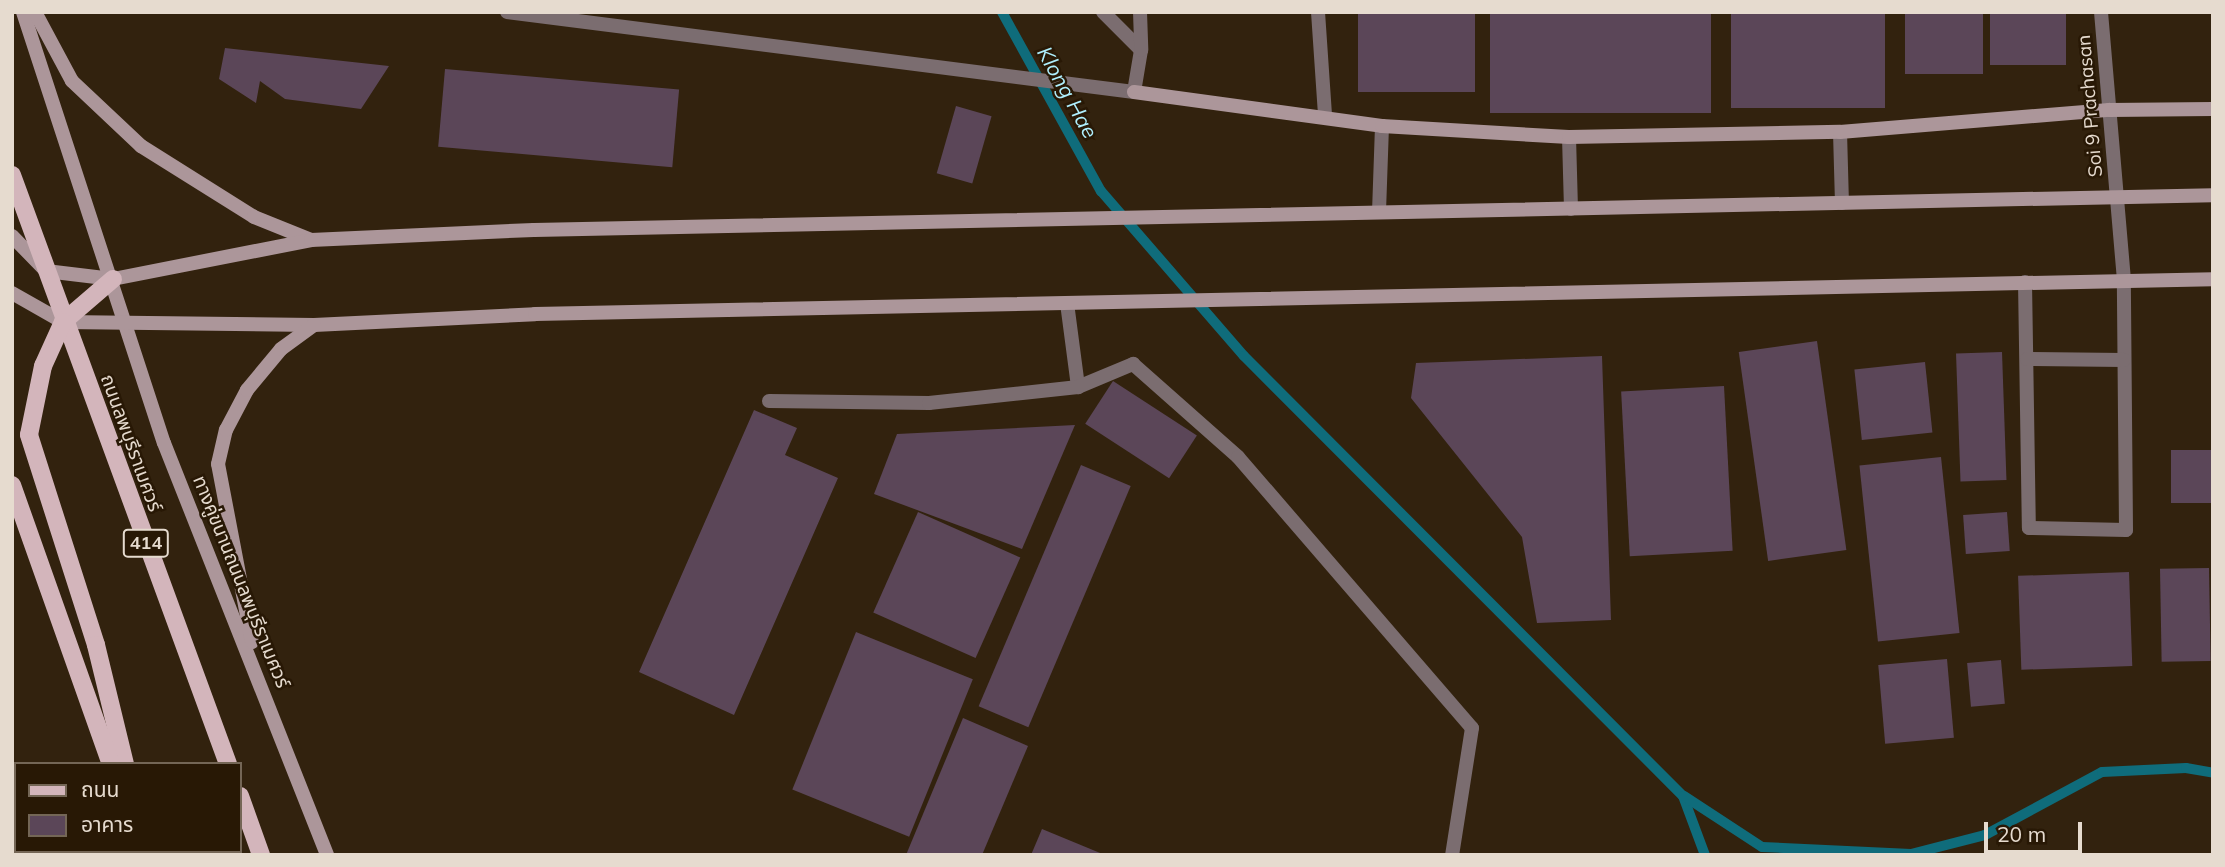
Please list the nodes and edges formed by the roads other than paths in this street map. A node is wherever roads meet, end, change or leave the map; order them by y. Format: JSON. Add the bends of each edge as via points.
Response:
{"nodes":[{"id":1,"x":23,"y":12,"type":"edge"},
{"id":2,"x":35,"y":12,"type":"edge"},
{"id":3,"x":507,"y":12,"type":"edge"},
{"id":4,"x":1102,"y":12,"type":"edge"},
{"id":5,"x":1140,"y":12,"type":"edge"},
{"id":6,"x":1318,"y":12,"type":"edge"},
{"id":7,"x":2101,"y":12,"type":"edge"},
{"id":8,"x":1141,"y":50,"type":"junction"},
{"id":9,"x":1135,"y":92,"type":"junction"},
{"id":10,"x":2213,"y":109,"type":"edge"},
{"id":11,"x":2109,"y":110,"type":"junction"},
{"id":12,"x":1325,"y":116,"type":"junction"},
{"id":13,"x":1382,"y":126,"type":"junction"},
{"id":14,"x":1840,"y":132,"type":"junction"},
{"id":15,"x":1569,"y":137,"type":"junction"},
{"id":16,"x":12,"y":175,"type":"edge"},
{"id":17,"x":2213,"y":195,"type":"edge"},
{"id":18,"x":2117,"y":197,"type":"junction"},
{"id":19,"x":1842,"y":203,"type":"junction"},
{"id":20,"x":1571,"y":209,"type":"junction"},
{"id":21,"x":1379,"y":212,"type":"junction"},
{"id":22,"x":12,"y":236,"type":"edge"},
{"id":23,"x":311,"y":240,"type":"junction"},
{"id":24,"x":46,"y":271,"type":"junction"},
{"id":25,"x":113,"y":279,"type":"junction"},
{"id":26,"x":2213,"y":279,"type":"edge"},
{"id":27,"x":2124,"y":281,"type":"junction"},
{"id":28,"x":2025,"y":282,"type":"junction"},
{"id":29,"x":12,"y":293,"type":"edge"},
{"id":30,"x":1067,"y":303,"type":"junction"},
{"id":31,"x":64,"y":323,"type":"junction"},
{"id":32,"x":123,"y":323,"type":"junction"},
{"id":33,"x":314,"y":325,"type":"junction"},
{"id":34,"x":2027,"y":359,"type":"junction"},
{"id":35,"x":2124,"y":360,"type":"junction"},
{"id":36,"x":1078,"y":387,"type":"junction"},
{"id":37,"x":769,"y":401,"type":"dead end"},
{"id":38,"x":12,"y":485,"type":"edge"},
{"id":39,"x":257,"y":674,"type":"junction"},
{"id":40,"x":110,"y":762,"type":"edge"},
{"id":41,"x":125,"y":762,"type":"edge"},
{"id":42,"x":227,"y":762,"type":"edge"},
{"id":43,"x":242,"y":802,"type":"edge"},
{"id":44,"x":261,"y":855,"type":"edge"},
{"id":45,"x":327,"y":855,"type":"edge"},
{"id":46,"x":1452,"y":855,"type":"edge"}],
"edges":[{"from":1,"to":25,"type":"main road"},
{"from":2,"to":23,"type":"main road","via":[[72,81],[141,146],[254,217]]},
{"from":3,"to":9,"type":"street"},
{"from":4,"to":8,"type":"street"},
{"from":5,"to":8,"type":"street"},
{"from":6,"to":12,"type":"street"},
{"from":7,"to":11,"type":"street","name":"Soi 9 Prachasan"},
{"from":8,"to":9,"type":"street"},
{"from":9,"to":12,"type":"main road"},
{"from":10,"to":11,"type":"main road"},
{"from":11,"to":14,"type":"main road"},
{"from":11,"to":18,"type":"street","name":"Soi 9 Prachasan"},
{"from":12,"to":13,"type":"main road"},
{"from":13,"to":15,"type":"main road"},
{"from":13,"to":21,"type":"street"},
{"from":14,"to":15,"type":"main road"},
{"from":14,"to":19,"type":"street"},
{"from":15,"to":20,"type":"street"},
{"from":16,"to":24,"type":"main road","name":"ถนนลพบุรีราเมศวร์","number":"414"},
{"from":17,"to":18,"type":"main road"},
{"from":18,"to":19,"type":"main road"},
{"from":18,"to":27,"type":"street","name":"Soi 9 Prachasan"},
{"from":19,"to":20,"type":"main road"},
{"from":20,"to":21,"type":"main road"},
{"from":21,"to":23,"type":"main road","via":[[1077,223],[534,230]]},
{"from":22,"to":24,"type":"main road"},
{"from":23,"to":25,"type":"main road"},
{"from":24,"to":25,"type":"main road"},
{"from":24,"to":31,"type":"main road","name":"ถนนลพบุรีราเมศวร์","number":"414"},
{"from":25,"to":31,"type":"main road"},
{"from":25,"to":32,"type":"main road","name":"ทางคู่ขนานถนนลพบุรีราเมศวร์"},
{"from":26,"to":27,"type":"main road"},
{"from":27,"to":28,"type":"main road"},
{"from":27,"to":35,"type":"street","name":"Soi 9 Prachasan"},
{"from":28,"to":30,"type":"main road"},
{"from":28,"to":34,"type":"street"},
{"from":29,"to":31,"type":"main road"},
{"from":30,"to":33,"type":"main road","via":[[535,314]]},
{"from":30,"to":36,"type":"street"},
{"from":31,"to":32,"type":"main road"},
{"from":31,"to":41,"type":"main road","via":[[43,366],[29,435],[96,645]]},
{"from":31,"to":42,"type":"main road","name":"ถนนลพบุรีราเมศวร์","number":"414"},
{"from":32,"to":33,"type":"main road"},
{"from":32,"to":39,"type":"main road","name":"ทางคู่ขนานถนนลพบุรีราเมศวร์","number":"414","via":[[164,443]]},
{"from":33,"to":39,"type":"main road","via":[[281,349],[247,390],[226,430],[218,464]]},
{"from":34,"to":35,"type":"street"},
{"from":34,"to":35,"type":"street","name":"Soi 9 Prachasan","via":[[2029,528],[2126,530]]},
{"from":36,"to":37,"type":"street","via":[[929,403]]},
{"from":36,"to":46,"type":"street","via":[[1133,364],[1238,457],[1472,727]]},
{"from":38,"to":40,"type":"main road"},
{"from":39,"to":45,"type":"main road","name":"ทางคู่ขนานถนนลพบุรีราเมศวร์","number":"414"},
{"from":43,"to":44,"type":"main road"}]}
